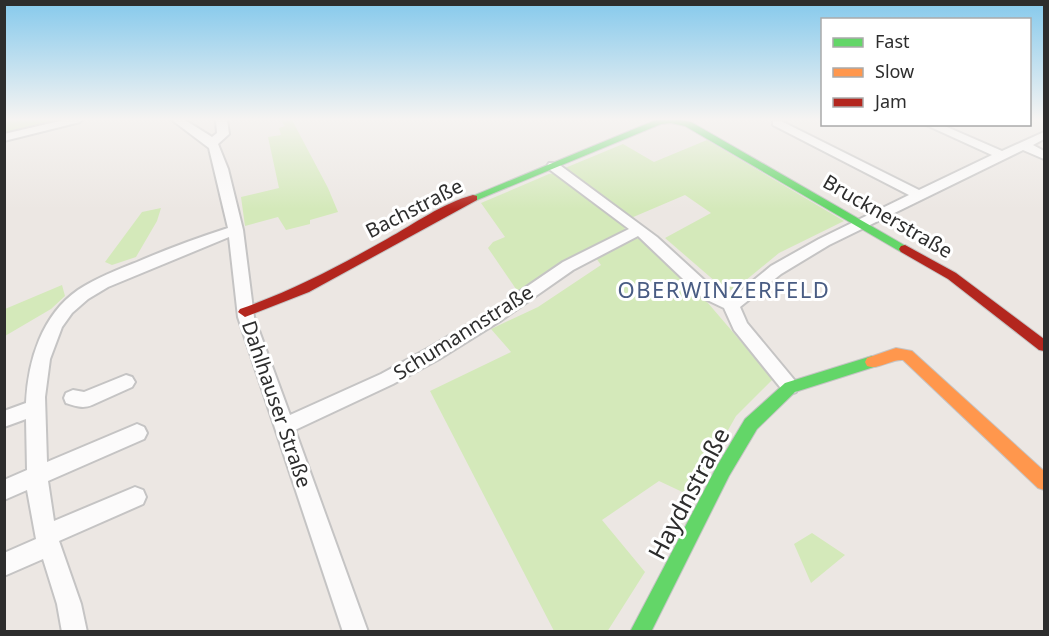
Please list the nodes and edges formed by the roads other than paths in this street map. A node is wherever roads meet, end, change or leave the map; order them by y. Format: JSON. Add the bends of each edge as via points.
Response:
{"nodes":[{"id":1,"x":215,"y":150,"type":"edge"},
{"id":2,"x":595,"y":150,"type":"edge"},
{"id":3,"x":733,"y":150,"type":"edge"},
{"id":4,"x":834,"y":150,"type":"edge"},
{"id":5,"x":989,"y":150,"type":"edge"},
{"id":6,"x":1013,"y":150,"type":"edge"},
{"id":7,"x":1002,"y":155,"type":"junction"},
{"id":8,"x":553,"y":166,"type":"junction"},
{"id":9,"x":920,"y":196,"type":"junction"},
{"id":10,"x":862,"y":224,"type":"junction"},
{"id":11,"x":236,"y":230,"type":"junction"},
{"id":12,"x":639,"y":230,"type":"junction"},
{"id":13,"x":731,"y":304,"type":"junction"},
{"id":14,"x":245,"y":312,"type":"junction"},
{"id":15,"x":1044,"y":346,"type":"edge"},
{"id":16,"x":126,"y":382,"type":"dead end"},
{"id":17,"x":790,"y":387,"type":"junction"},
{"id":18,"x":73,"y":398,"type":"dead end"},
{"id":19,"x":35,"y":408,"type":"junction"},
{"id":20,"x":4,"y":419,"type":"edge"},
{"id":21,"x":283,"y":427,"type":"junction"},
{"id":22,"x":137,"y":433,"type":"dead end"},
{"id":23,"x":38,"y":476,"type":"junction"},
{"id":24,"x":1044,"y":482,"type":"edge"},
{"id":25,"x":4,"y":490,"type":"edge"},
{"id":26,"x":135,"y":497,"type":"dead end"},
{"id":27,"x":47,"y":540,"type":"junction"},
{"id":28,"x":4,"y":566,"type":"edge"},
{"id":29,"x":75,"y":632,"type":"edge"},
{"id":30,"x":356,"y":632,"type":"edge"},
{"id":31,"x":640,"y":632,"type":"edge"}],
"edges":[{"from":1,"to":11,"type":"street","name":"Dahlhauser Straße"},
{"from":2,"to":8,"type":"street","name":"Bachstraße"},
{"from":3,"to":10,"type":"street","name":"Brucknerstraße"},
{"from":4,"to":9,"type":"street"},
{"from":5,"to":7,"type":"street"},
{"from":6,"to":7,"type":"street"},
{"from":7,"to":9,"type":"street"},
{"from":8,"to":12,"type":"street"},
{"from":8,"to":14,"type":"street","name":"Bachstraße","via":[[450,209],[318,282]]},
{"from":9,"to":10,"type":"street"},
{"from":10,"to":13,"type":"street","via":[[782,266]]},
{"from":10,"to":15,"type":"street","name":"Brucknerstraße","via":[[952,276]]},
{"from":11,"to":14,"type":"street","name":"Dahlhauser Straße"},
{"from":11,"to":19,"type":"street","via":[[160,258],[77,299],[61,315],[40,358]]},
{"from":12,"to":13,"type":"street","via":[[709,294]]},
{"from":12,"to":21,"type":"street","name":"Schumannstraße","via":[[558,272],[494,318],[397,374]]},
{"from":13,"to":17,"type":"street","via":[[740,326]]},
{"from":14,"to":21,"type":"street","name":"Dahlhauser Straße"},
{"from":16,"to":18,"type":"street","via":[[85,400]]},
{"from":17,"to":24,"type":"street","via":[[896,354],[907,355]]},
{"from":17,"to":31,"type":"street","name":"Haydnstraße","via":[[746,431]]},
{"from":19,"to":20,"type":"street"},
{"from":19,"to":23,"type":"street"},
{"from":21,"to":30,"type":"street","name":"Dahlhauser Straße"},
{"from":22,"to":23,"type":"street"},
{"from":23,"to":25,"type":"street"},
{"from":23,"to":27,"type":"street"},
{"from":26,"to":27,"type":"street"},
{"from":27,"to":28,"type":"street"},
{"from":27,"to":29,"type":"street"}]}
